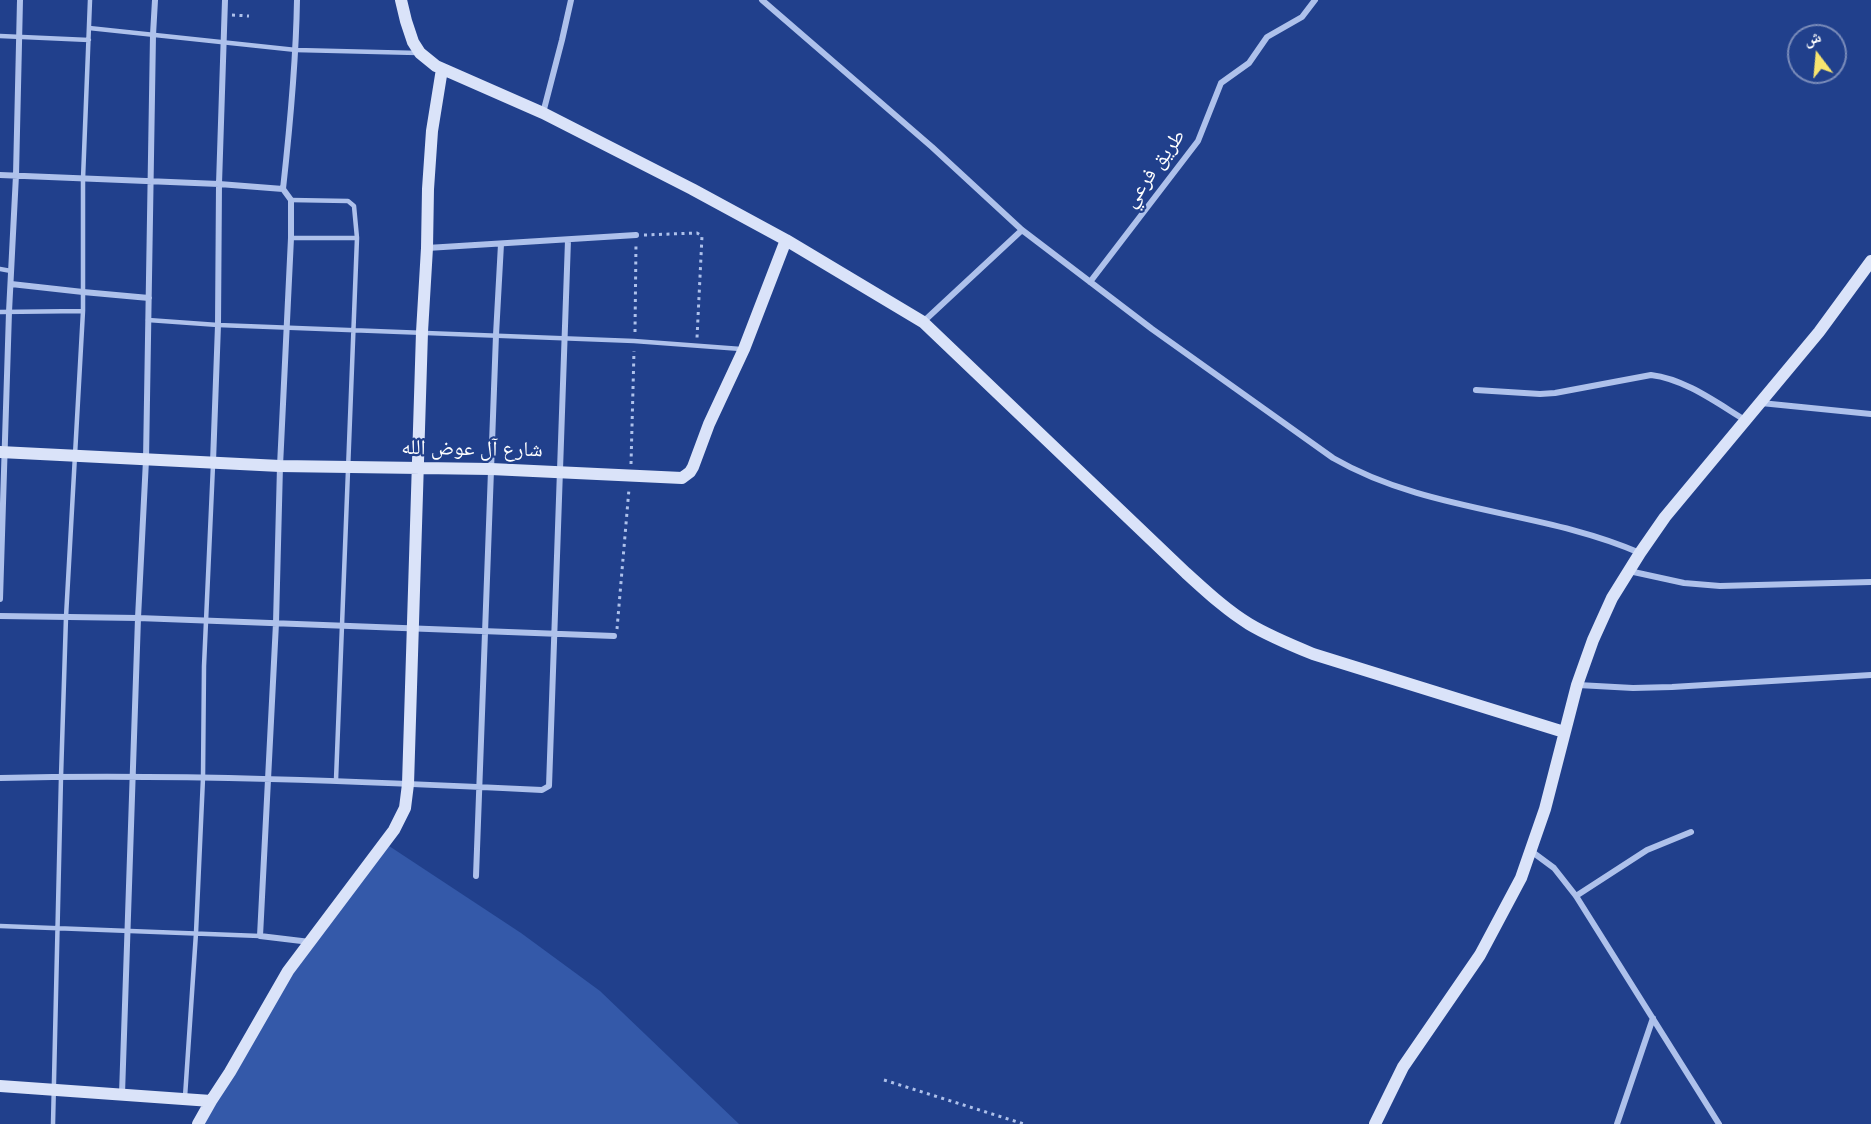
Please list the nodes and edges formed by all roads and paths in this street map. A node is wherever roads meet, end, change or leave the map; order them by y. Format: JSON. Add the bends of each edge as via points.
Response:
{"nodes":[{"id":1,"x":20,"y":0,"type":"edge"},
{"id":2,"x":90,"y":0,"type":"edge"},
{"id":3,"x":155,"y":0,"type":"edge"},
{"id":4,"x":225,"y":0,"type":"edge"},
{"id":5,"x":297,"y":0,"type":"edge"},
{"id":6,"x":401,"y":0,"type":"edge"},
{"id":7,"x":571,"y":0,"type":"edge"},
{"id":8,"x":762,"y":0,"type":"edge"},
{"id":9,"x":1315,"y":0,"type":"edge"},
{"id":10,"x":225,"y":15,"type":"junction"},
{"id":11,"x":249,"y":16,"type":"dead end"},
{"id":12,"x":89,"y":28,"type":"junction"},
{"id":13,"x":0,"y":36,"type":"edge"},
{"id":14,"x":19,"y":36,"type":"junction"},
{"id":15,"x":153,"y":36,"type":"junction"},
{"id":16,"x":88,"y":40,"type":"junction"},
{"id":17,"x":224,"y":43,"type":"junction"},
{"id":18,"x":296,"y":50,"type":"junction"},
{"id":19,"x":420,"y":53,"type":"junction"},
{"id":20,"x":442,"y":69,"type":"junction"},
{"id":21,"x":543,"y":113,"type":"junction"},
{"id":22,"x":0,"y":175,"type":"edge"},
{"id":23,"x":15,"y":175,"type":"junction"},
{"id":24,"x":84,"y":179,"type":"junction"},
{"id":25,"x":151,"y":182,"type":"junction"},
{"id":26,"x":219,"y":184,"type":"junction"},
{"id":27,"x":283,"y":189,"type":"junction"},
{"id":28,"x":291,"y":200,"type":"junction"},
{"id":29,"x":1022,"y":230,"type":"junction"},
{"id":30,"x":636,"y":235,"type":"junction"},
{"id":31,"x":291,"y":238,"type":"junction"},
{"id":32,"x":357,"y":238,"type":"junction"},
{"id":33,"x":568,"y":240,"type":"junction"},
{"id":34,"x":786,"y":240,"type":"junction"},
{"id":35,"x":501,"y":244,"type":"junction"},
{"id":36,"x":428,"y":248,"type":"junction"},
{"id":37,"x":1871,"y":261,"type":"edge"},
{"id":38,"x":0,"y":269,"type":"edge"},
{"id":39,"x":11,"y":272,"type":"junction"},
{"id":40,"x":1090,"y":282,"type":"junction"},
{"id":41,"x":11,"y":284,"type":"junction"},
{"id":42,"x":83,"y":292,"type":"junction"},
{"id":43,"x":149,"y":298,"type":"junction"},
{"id":44,"x":82,"y":311,"type":"junction"},
{"id":45,"x":0,"y":312,"type":"edge"},
{"id":46,"x":9,"y":312,"type":"junction"},
{"id":47,"x":148,"y":320,"type":"junction"},
{"id":48,"x":923,"y":322,"type":"junction"},
{"id":49,"x":218,"y":325,"type":"junction"},
{"id":50,"x":286,"y":328,"type":"junction"},
{"id":51,"x":352,"y":330,"type":"junction"},
{"id":52,"x":422,"y":332,"type":"junction"},
{"id":53,"x":496,"y":335,"type":"junction"},
{"id":54,"x":566,"y":339,"type":"junction"},
{"id":55,"x":634,"y":341,"type":"junction"},
{"id":56,"x":696,"y":345,"type":"junction"},
{"id":57,"x":744,"y":349,"type":"junction"},
{"id":58,"x":1476,"y":390,"type":"dead end"},
{"id":59,"x":1761,"y":403,"type":"junction"},
{"id":60,"x":1871,"y":414,"type":"edge"},
{"id":61,"x":1745,"y":420,"type":"junction"},
{"id":62,"x":2,"y":452,"type":"edge"},
{"id":63,"x":75,"y":456,"type":"junction"},
{"id":64,"x":146,"y":460,"type":"junction"},
{"id":65,"x":213,"y":462,"type":"junction"},
{"id":66,"x":280,"y":466,"type":"junction"},
{"id":67,"x":349,"y":467,"type":"junction"},
{"id":68,"x":417,"y":468,"type":"junction"},
{"id":69,"x":491,"y":469,"type":"junction"},
{"id":70,"x":559,"y":472,"type":"junction"},
{"id":71,"x":631,"y":475,"type":"junction"},
{"id":72,"x":1640,"y":554,"type":"junction"},
{"id":73,"x":1629,"y":571,"type":"junction"},
{"id":74,"x":1871,"y":582,"type":"edge"},
{"id":75,"x":0,"y":599,"type":"edge"},
{"id":76,"x":0,"y":616,"type":"edge"},
{"id":77,"x":66,"y":617,"type":"junction"},
{"id":78,"x":138,"y":618,"type":"junction"},
{"id":79,"x":207,"y":621,"type":"junction"},
{"id":80,"x":276,"y":623,"type":"junction"},
{"id":81,"x":342,"y":626,"type":"junction"},
{"id":82,"x":413,"y":628,"type":"junction"},
{"id":83,"x":485,"y":630,"type":"junction"},
{"id":84,"x":554,"y":633,"type":"junction"},
{"id":85,"x":614,"y":636,"type":"joint"},
{"id":86,"x":1871,"y":675,"type":"edge"},
{"id":87,"x":1577,"y":685,"type":"junction"},
{"id":88,"x":1564,"y":732,"type":"junction"},
{"id":89,"x":134,"y":776,"type":"junction"},
{"id":90,"x":60,"y":777,"type":"junction"},
{"id":91,"x":0,"y":778,"type":"edge"},
{"id":92,"x":203,"y":778,"type":"junction"},
{"id":93,"x":268,"y":780,"type":"junction"},
{"id":94,"x":336,"y":780,"type":"junction"},
{"id":95,"x":408,"y":784,"type":"junction"},
{"id":96,"x":479,"y":787,"type":"junction"},
{"id":97,"x":1691,"y":832,"type":"dead end"},
{"id":98,"x":1532,"y":851,"type":"junction"},
{"id":99,"x":476,"y":876,"type":"dead end"},
{"id":100,"x":1576,"y":896,"type":"junction"},
{"id":101,"x":0,"y":926,"type":"edge"},
{"id":102,"x":57,"y":928,"type":"junction"},
{"id":103,"x":129,"y":930,"type":"junction"},
{"id":104,"x":196,"y":933,"type":"junction"},
{"id":105,"x":260,"y":936,"type":"junction"},
{"id":106,"x":311,"y":942,"type":"junction"},
{"id":107,"x":1653,"y":1018,"type":"junction"},
{"id":108,"x":884,"y":1080,"type":"dead end"},
{"id":109,"x":0,"y":1086,"type":"edge"},
{"id":110,"x":55,"y":1089,"type":"junction"},
{"id":111,"x":122,"y":1094,"type":"junction"},
{"id":112,"x":185,"y":1098,"type":"junction"},
{"id":113,"x":211,"y":1101,"type":"junction"},
{"id":114,"x":53,"y":1124,"type":"edge"},
{"id":115,"x":198,"y":1124,"type":"edge"},
{"id":116,"x":1024,"y":1124,"type":"edge"},
{"id":117,"x":1375,"y":1124,"type":"edge"},
{"id":118,"x":1617,"y":1124,"type":"edge"},
{"id":119,"x":1719,"y":1124,"type":"edge"}],
"edges":[{"from":1,"to":14,"type":"street"},
{"from":2,"to":12,"type":"lane"},
{"from":3,"to":15,"type":"street"},
{"from":4,"to":10,"type":"street"},
{"from":5,"to":18,"type":"street"},
{"from":6,"to":19,"type":"street"},
{"from":7,"to":21,"type":"street"},
{"from":8,"to":29,"type":"street","via":[[900,118]]},
{"from":9,"to":40,"type":"street","name":"طريق فرعي","via":[[1302,17],[1267,37],[1249,63],[1221,83],[1198,141]]},
{"from":10,"to":11,"type":"path"},
{"from":10,"to":17,"type":"street"},
{"from":12,"to":15,"type":"lane"},
{"from":12,"to":16,"type":"lane"},
{"from":13,"to":14,"type":"lane"},
{"from":14,"to":16,"type":"lane"},
{"from":14,"to":23,"type":"street"},
{"from":15,"to":17,"type":"lane"},
{"from":15,"to":25,"type":"street"},
{"from":16,"to":24,"type":"lane"},
{"from":17,"to":18,"type":"lane"},
{"from":17,"to":26,"type":"street"},
{"from":18,"to":19,"type":"lane"},
{"from":18,"to":27,"type":"street"},
{"from":19,"to":20,"type":"street"},
{"from":20,"to":21,"type":"street"},
{"from":20,"to":36,"type":"street","via":[[432,138]]},
{"from":21,"to":34,"type":"street"},
{"from":22,"to":23,"type":"street"},
{"from":23,"to":24,"type":"street"},
{"from":23,"to":39,"type":"street"},
{"from":24,"to":25,"type":"street"},
{"from":24,"to":42,"type":"lane"},
{"from":25,"to":26,"type":"street"},
{"from":25,"to":43,"type":"street"},
{"from":26,"to":27,"type":"street"},
{"from":26,"to":49,"type":"street"},
{"from":27,"to":28,"type":"street"},
{"from":28,"to":31,"type":"street"},
{"from":28,"to":32,"type":"lane","via":[[348,201],[354,206]]},
{"from":29,"to":40,"type":"street"},
{"from":29,"to":48,"type":"street"},
{"from":30,"to":33,"type":"street"},
{"from":30,"to":55,"type":"path"},
{"from":30,"to":56,"type":"path","via":[[701,234]]},
{"from":31,"to":32,"type":"lane"},
{"from":31,"to":50,"type":"street"},
{"from":32,"to":51,"type":"lane"},
{"from":33,"to":35,"type":"street"},
{"from":33,"to":54,"type":"street"},
{"from":34,"to":48,"type":"street"},
{"from":34,"to":57,"type":"street","name":"شارع آل عوض الله"},
{"from":35,"to":36,"type":"street"},
{"from":35,"to":53,"type":"street"},
{"from":36,"to":52,"type":"street"},
{"from":37,"to":59,"type":"street"},
{"from":38,"to":39,"type":"lane"},
{"from":39,"to":41,"type":"street"},
{"from":40,"to":72,"type":"street","via":[[1347,466],[1400,487],[1593,536]]},
{"from":41,"to":42,"type":"street"},
{"from":41,"to":46,"type":"street"},
{"from":42,"to":43,"type":"street"},
{"from":42,"to":44,"type":"lane"},
{"from":43,"to":47,"type":"street"},
{"from":44,"to":46,"type":"lane"},
{"from":44,"to":63,"type":"lane"},
{"from":45,"to":46,"type":"lane"},
{"from":46,"to":62,"type":"street"},
{"from":47,"to":49,"type":"lane"},
{"from":47,"to":64,"type":"street"},
{"from":48,"to":88,"type":"street","via":[[1186,573],[1247,622],[1313,654]]},
{"from":49,"to":50,"type":"lane"},
{"from":49,"to":65,"type":"street"},
{"from":50,"to":51,"type":"lane"},
{"from":50,"to":66,"type":"street"},
{"from":51,"to":52,"type":"lane"},
{"from":51,"to":67,"type":"lane"},
{"from":52,"to":53,"type":"lane"},
{"from":52,"to":68,"type":"street"},
{"from":53,"to":54,"type":"lane"},
{"from":53,"to":69,"type":"street"},
{"from":54,"to":55,"type":"lane"},
{"from":54,"to":70,"type":"street"},
{"from":55,"to":56,"type":"lane"},
{"from":55,"to":71,"type":"path"},
{"from":56,"to":57,"type":"lane"},
{"from":57,"to":71,"type":"street","name":"شارع آل عوض الله","via":[[690,472],[682,478]]},
{"from":58,"to":61,"type":"street","via":[[1555,393],[1658,376],[1686,386]]},
{"from":59,"to":60,"type":"street"},
{"from":59,"to":61,"type":"street"},
{"from":61,"to":72,"type":"street","via":[[1665,517]]},
{"from":62,"to":63,"type":"street","name":"شارع آل عوض الله"},
{"from":62,"to":75,"type":"street"},
{"from":63,"to":64,"type":"street","name":"شارع آل عوض الله"},
{"from":63,"to":77,"type":"lane"},
{"from":64,"to":65,"type":"street","name":"شارع آل عوض الله"},
{"from":64,"to":78,"type":"street"},
{"from":65,"to":66,"type":"street","name":"شارع آل عوض الله"},
{"from":65,"to":79,"type":"lane"},
{"from":66,"to":67,"type":"street","name":"شارع آل عوض الله"},
{"from":66,"to":80,"type":"street"},
{"from":67,"to":68,"type":"street","name":"شارع آل عوض الله"},
{"from":67,"to":81,"type":"lane"},
{"from":68,"to":69,"type":"street","name":"شارع آل عوض الله"},
{"from":68,"to":82,"type":"street"},
{"from":69,"to":70,"type":"street","name":"شارع آل عوض الله"},
{"from":69,"to":83,"type":"street"},
{"from":70,"to":71,"type":"street","name":"شارع آل عوض الله"},
{"from":70,"to":84,"type":"street"},
{"from":71,"to":85,"type":"path"},
{"from":72,"to":73,"type":"street"},
{"from":73,"to":74,"type":"street","via":[[1720,586]]},
{"from":73,"to":87,"type":"street","via":[[1604,614]]},
{"from":76,"to":77,"type":"street"},
{"from":77,"to":78,"type":"street"},
{"from":77,"to":90,"type":"lane"},
{"from":78,"to":79,"type":"street"},
{"from":78,"to":89,"type":"street"},
{"from":79,"to":80,"type":"street"},
{"from":79,"to":92,"type":"lane"},
{"from":80,"to":81,"type":"street"},
{"from":80,"to":93,"type":"street"},
{"from":81,"to":82,"type":"street"},
{"from":81,"to":94,"type":"lane"},
{"from":82,"to":83,"type":"street"},
{"from":82,"to":95,"type":"street"},
{"from":83,"to":84,"type":"street"},
{"from":83,"to":96,"type":"street"},
{"from":84,"to":85,"type":"street"},
{"from":84,"to":96,"type":"street","via":[[550,784],[542,790]]},
{"from":86,"to":87,"type":"street","via":[[1672,687]]},
{"from":87,"to":88,"type":"street"},
{"from":88,"to":98,"type":"street"},
{"from":89,"to":90,"type":"street"},
{"from":89,"to":92,"type":"street"},
{"from":89,"to":103,"type":"street"},
{"from":90,"to":91,"type":"street"},
{"from":90,"to":102,"type":"lane"},
{"from":92,"to":93,"type":"street"},
{"from":92,"to":104,"type":"lane"},
{"from":93,"to":94,"type":"street"},
{"from":93,"to":105,"type":"street"},
{"from":94,"to":95,"type":"street"},
{"from":95,"to":96,"type":"street"},
{"from":95,"to":106,"type":"street","via":[[405,808],[394,830]]},
{"from":96,"to":99,"type":"street"},
{"from":97,"to":100,"type":"street","via":[[1647,850]]},
{"from":98,"to":100,"type":"street","via":[[1554,868]]},
{"from":98,"to":117,"type":"street","via":[[1480,955],[1403,1067]]},
{"from":100,"to":107,"type":"street"},
{"from":101,"to":102,"type":"lane"},
{"from":102,"to":103,"type":"lane"},
{"from":102,"to":110,"type":"lane"},
{"from":103,"to":104,"type":"lane"},
{"from":103,"to":111,"type":"street"},
{"from":104,"to":105,"type":"lane"},
{"from":104,"to":112,"type":"lane"},
{"from":105,"to":106,"type":"street"},
{"from":106,"to":113,"type":"street","via":[[288,971]]},
{"from":107,"to":118,"type":"street"},
{"from":107,"to":119,"type":"street"},
{"from":108,"to":116,"type":"path"},
{"from":109,"to":110,"type":"street"},
{"from":110,"to":111,"type":"street"},
{"from":110,"to":114,"type":"lane"},
{"from":111,"to":112,"type":"street"},
{"from":112,"to":113,"type":"street"},
{"from":113,"to":115,"type":"street"}]}
